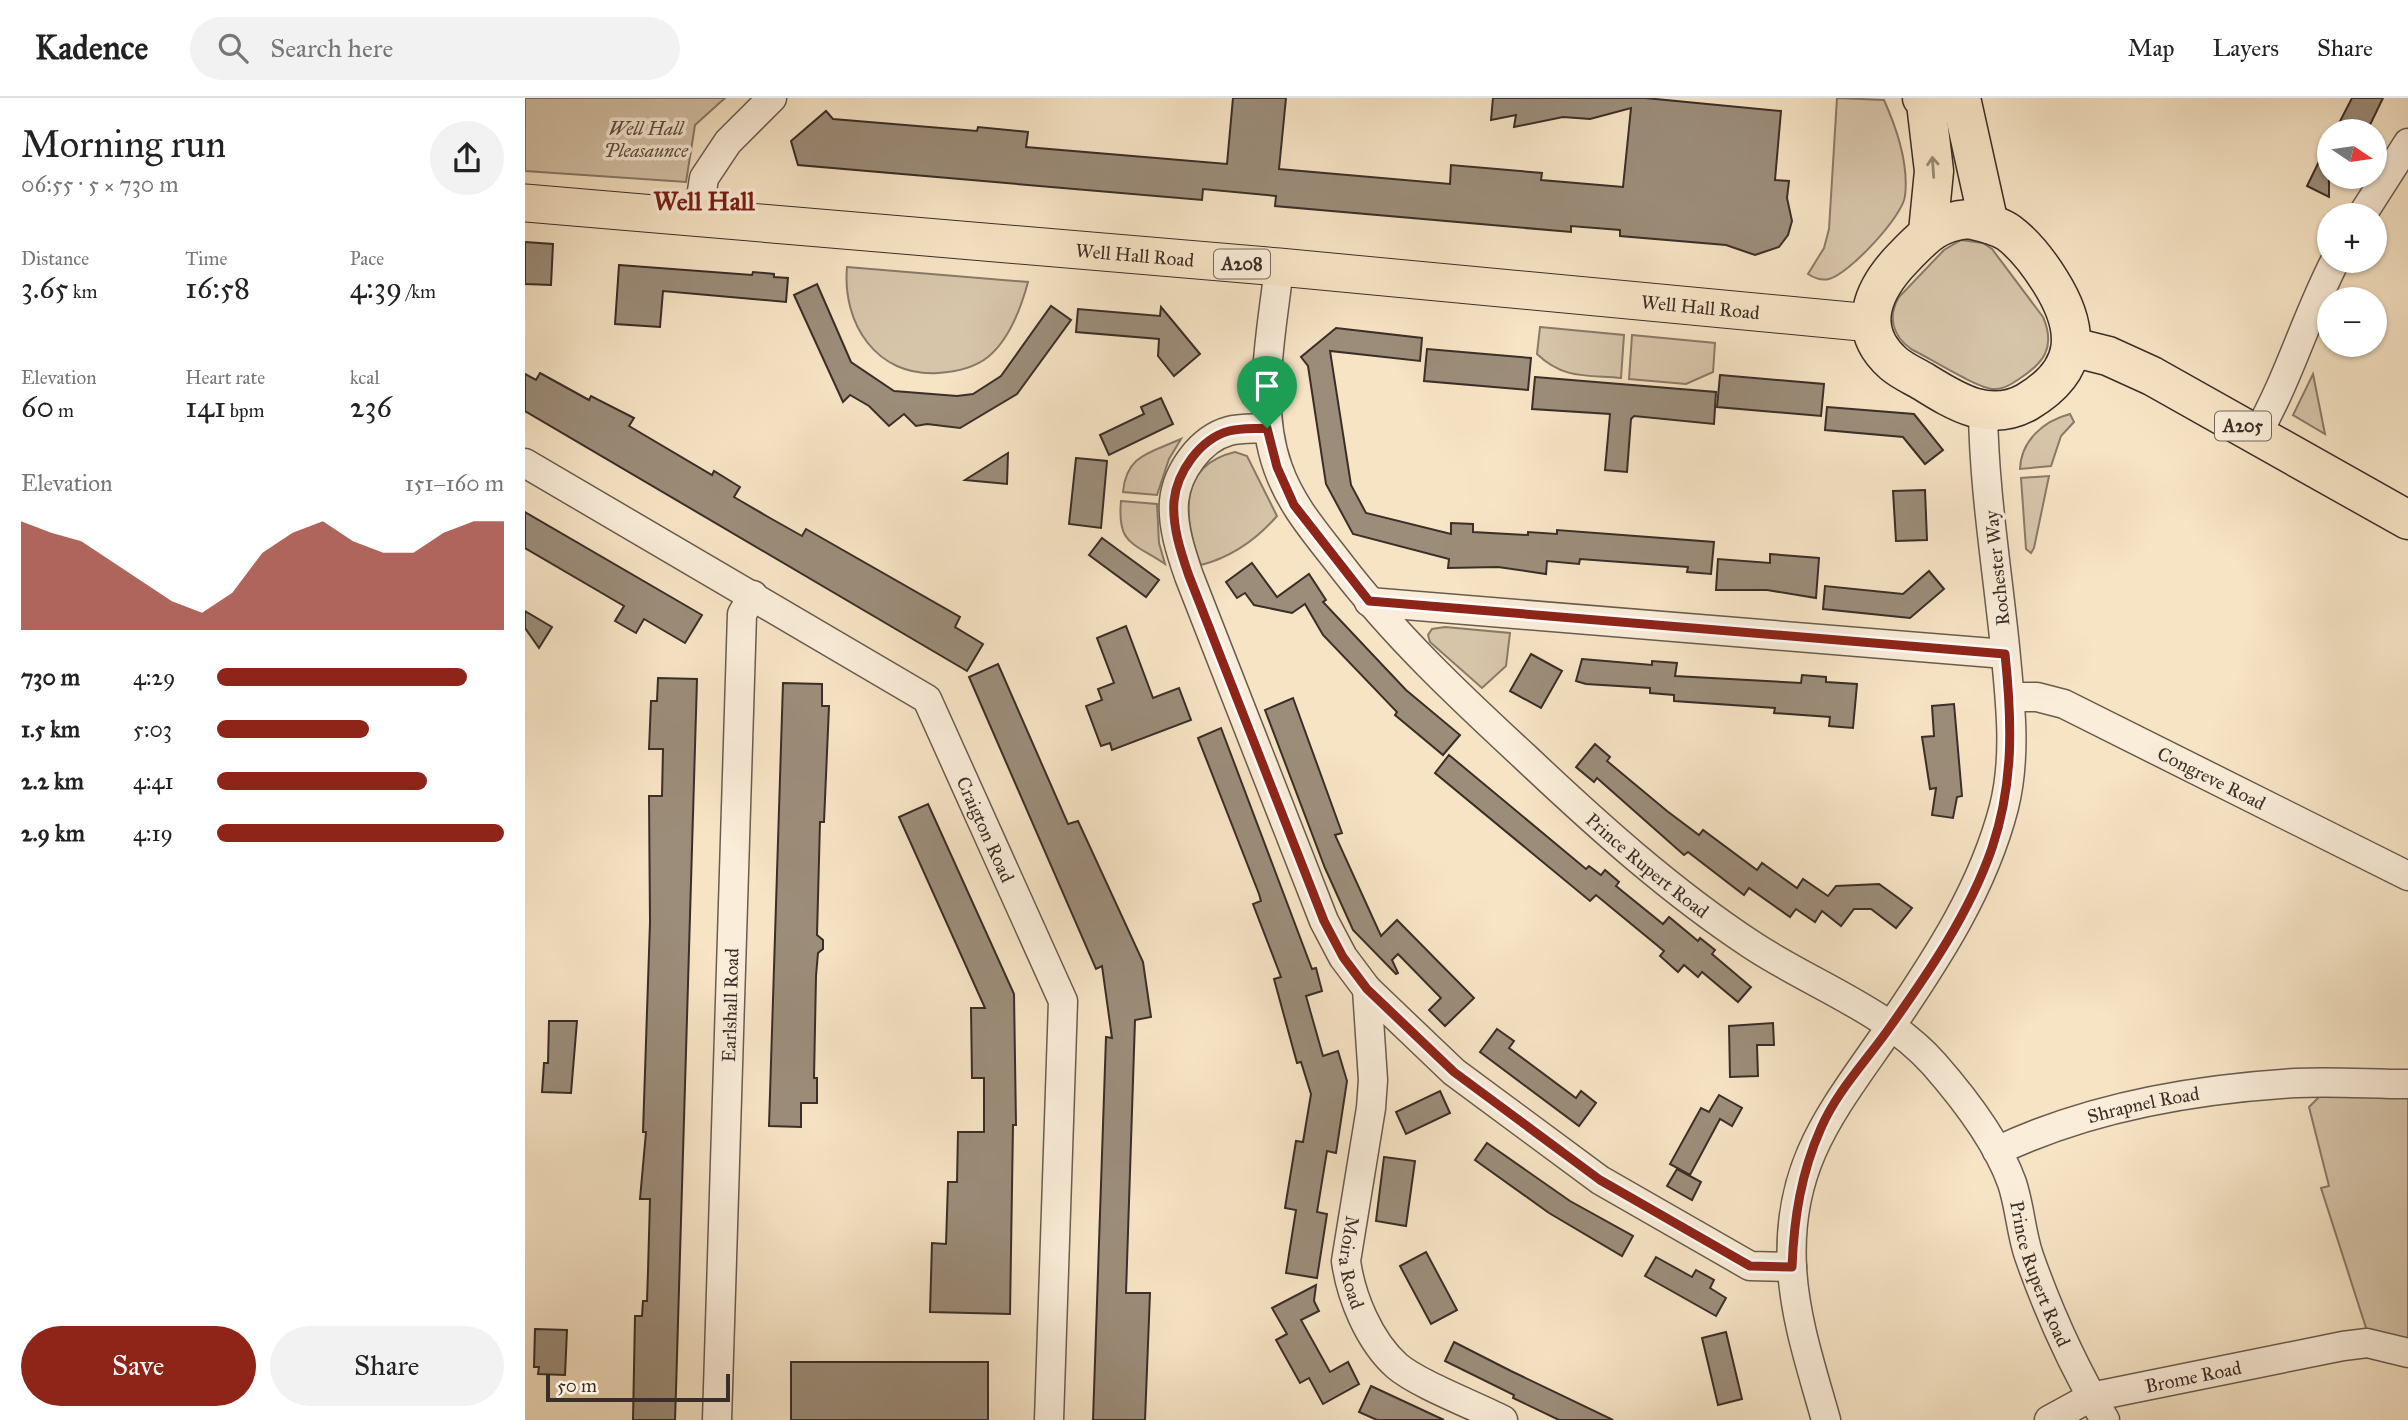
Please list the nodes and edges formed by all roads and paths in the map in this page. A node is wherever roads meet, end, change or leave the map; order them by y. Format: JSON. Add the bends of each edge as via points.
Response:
{"nodes":[{"id":1,"x":772,"y":98,"type":"edge"},
{"id":2,"x":1934,"y":99,"type":"edge"},
{"id":3,"x":2408,"y":143,"type":"edge"},
{"id":4,"x":525,"y":203,"type":"edge"},
{"id":5,"x":2370,"y":203,"type":"edge"},
{"id":6,"x":698,"y":217,"type":"junction"},
{"id":7,"x":1989,"y":224,"type":"junction"},
{"id":8,"x":1928,"y":232,"type":"junction"},
{"id":9,"x":1279,"y":267,"type":"junction"},
{"id":10,"x":2329,"y":273,"type":"edge"},
{"id":11,"x":1871,"y":323,"type":"junction"},
{"id":12,"x":2072,"y":347,"type":"junction"},
{"id":13,"x":1983,"y":411,"type":"junction"},
{"id":14,"x":1267,"y":428,"type":"junction"},
{"id":15,"x":2257,"y":434,"type":"junction"},
{"id":16,"x":525,"y":463,"type":"edge"},
{"id":17,"x":2408,"y":520,"type":"edge"},
{"id":18,"x":753,"y":595,"type":"junction"},
{"id":19,"x":1369,"y":601,"type":"junction"},
{"id":20,"x":2005,"y":654,"type":"junction"},
{"id":21,"x":2010,"y":697,"type":"junction"},
{"id":22,"x":2408,"y":876,"type":"edge"},
{"id":23,"x":1367,"y":989,"type":"junction"},
{"id":24,"x":1890,"y":1027,"type":"junction"},
{"id":25,"x":2408,"y":1083,"type":"edge"},
{"id":26,"x":1997,"y":1151,"type":"junction"},
{"id":27,"x":1792,"y":1267,"type":"junction"},
{"id":28,"x":2408,"y":1353,"type":"edge"},
{"id":29,"x":2098,"y":1408,"type":"edge"},
{"id":30,"x":717,"y":1420,"type":"edge"},
{"id":31,"x":1049,"y":1420,"type":"edge"},
{"id":32,"x":1503,"y":1420,"type":"edge"},
{"id":33,"x":1826,"y":1420,"type":"edge"},
{"id":34,"x":2049,"y":1420,"type":"edge"}],
"edges":[{"from":1,"to":6,"type":"street","via":[[728,142],[704,178]]},
{"from":2,"to":7,"type":"highway"},
{"from":8,"to":2,"type":"highway","one_way":true},
{"from":3,"to":5,"type":"street"},
{"from":4,"to":6,"type":"main road","name":"Well Hall Road","number":"A208"},
{"from":6,"to":9,"type":"main road","name":"Well Hall Road","number":"A208"},
{"from":7,"to":8,"type":"highway","via":[[1951,220]]},
{"from":7,"to":12,"type":"highway","via":[[2008,233],[2043,270],[2066,310]]},
{"from":8,"to":11,"type":"highway","via":[[1885,276],[1874,300]]},
{"from":9,"to":11,"type":"main road","name":"Well Hall Road","number":"A208"},
{"from":9,"to":14,"type":"street","name":"Prince Rupert Road","via":[[1266,391]]},
{"from":10,"to":15,"type":"street","via":[[2283,387]]},
{"from":11,"to":13,"type":"highway","via":[[1893,364]]},
{"from":12,"to":13,"type":"highway","via":[[2055,380],[2029,401],[2014,408]]},
{"from":12,"to":15,"type":"highway","number":"A205","via":[[2127,364]]},
{"from":13,"to":20,"type":"street","name":"Rochester Way"},
{"from":14,"to":19,"type":"street","name":"Prince Rupert Road","via":[[1294,505]]},
{"from":14,"to":23,"type":"street","via":[[1230,431],[1196,452],[1174,501],[1177,536],[1324,921]]},
{"from":15,"to":17,"type":"highway","number":"A205"},
{"from":16,"to":18,"type":"street","name":"Craigton Road"},
{"from":18,"to":30,"type":"street","name":"Earlshall Road","via":[[742,614]]},
{"from":18,"to":31,"type":"street","name":"Craigton Road","via":[[927,699],[1063,1001]]},
{"from":19,"to":20,"type":"street"},
{"from":19,"to":24,"type":"street","name":"Prince Rupert Road","via":[[1433,672],[1617,843],[1751,945]]},
{"from":20,"to":21,"type":"street","name":"Rochester Way"},
{"from":21,"to":22,"type":"street","name":"Congreve Road","via":[[2064,704]]},
{"from":21,"to":24,"type":"street","name":"Rochester Way","via":[[2011,758],[1992,848],[1951,933]]},
{"from":23,"to":27,"type":"street","via":[[1454,1072],[1600,1180],[1750,1266]]},
{"from":23,"to":32,"type":"street","name":"Moira Road","via":[[1373,1080],[1346,1261],[1350,1290],[1383,1352],[1400,1368]]},
{"from":24,"to":26,"type":"street","name":"Prince Rupert Road","via":[[1936,1066]]},
{"from":24,"to":27,"type":"street","name":"Rochester Way","via":[[1822,1125],[1793,1220]]},
{"from":25,"to":26,"type":"street","name":"Shrapnel Road","via":[[2297,1083],[2180,1096],[2067,1124]]},
{"from":26,"to":29,"type":"street","name":"Prince Rupert Road","via":[[2012,1184],[2046,1302]]},
{"from":27,"to":33,"type":"street","name":"Rochester Way","via":[[1804,1345]]},
{"from":28,"to":29,"type":"street","name":"Brome Road","via":[[2367,1343],[2343,1346]]},
{"from":29,"to":34,"type":"street","name":"Brome Road"}]}
